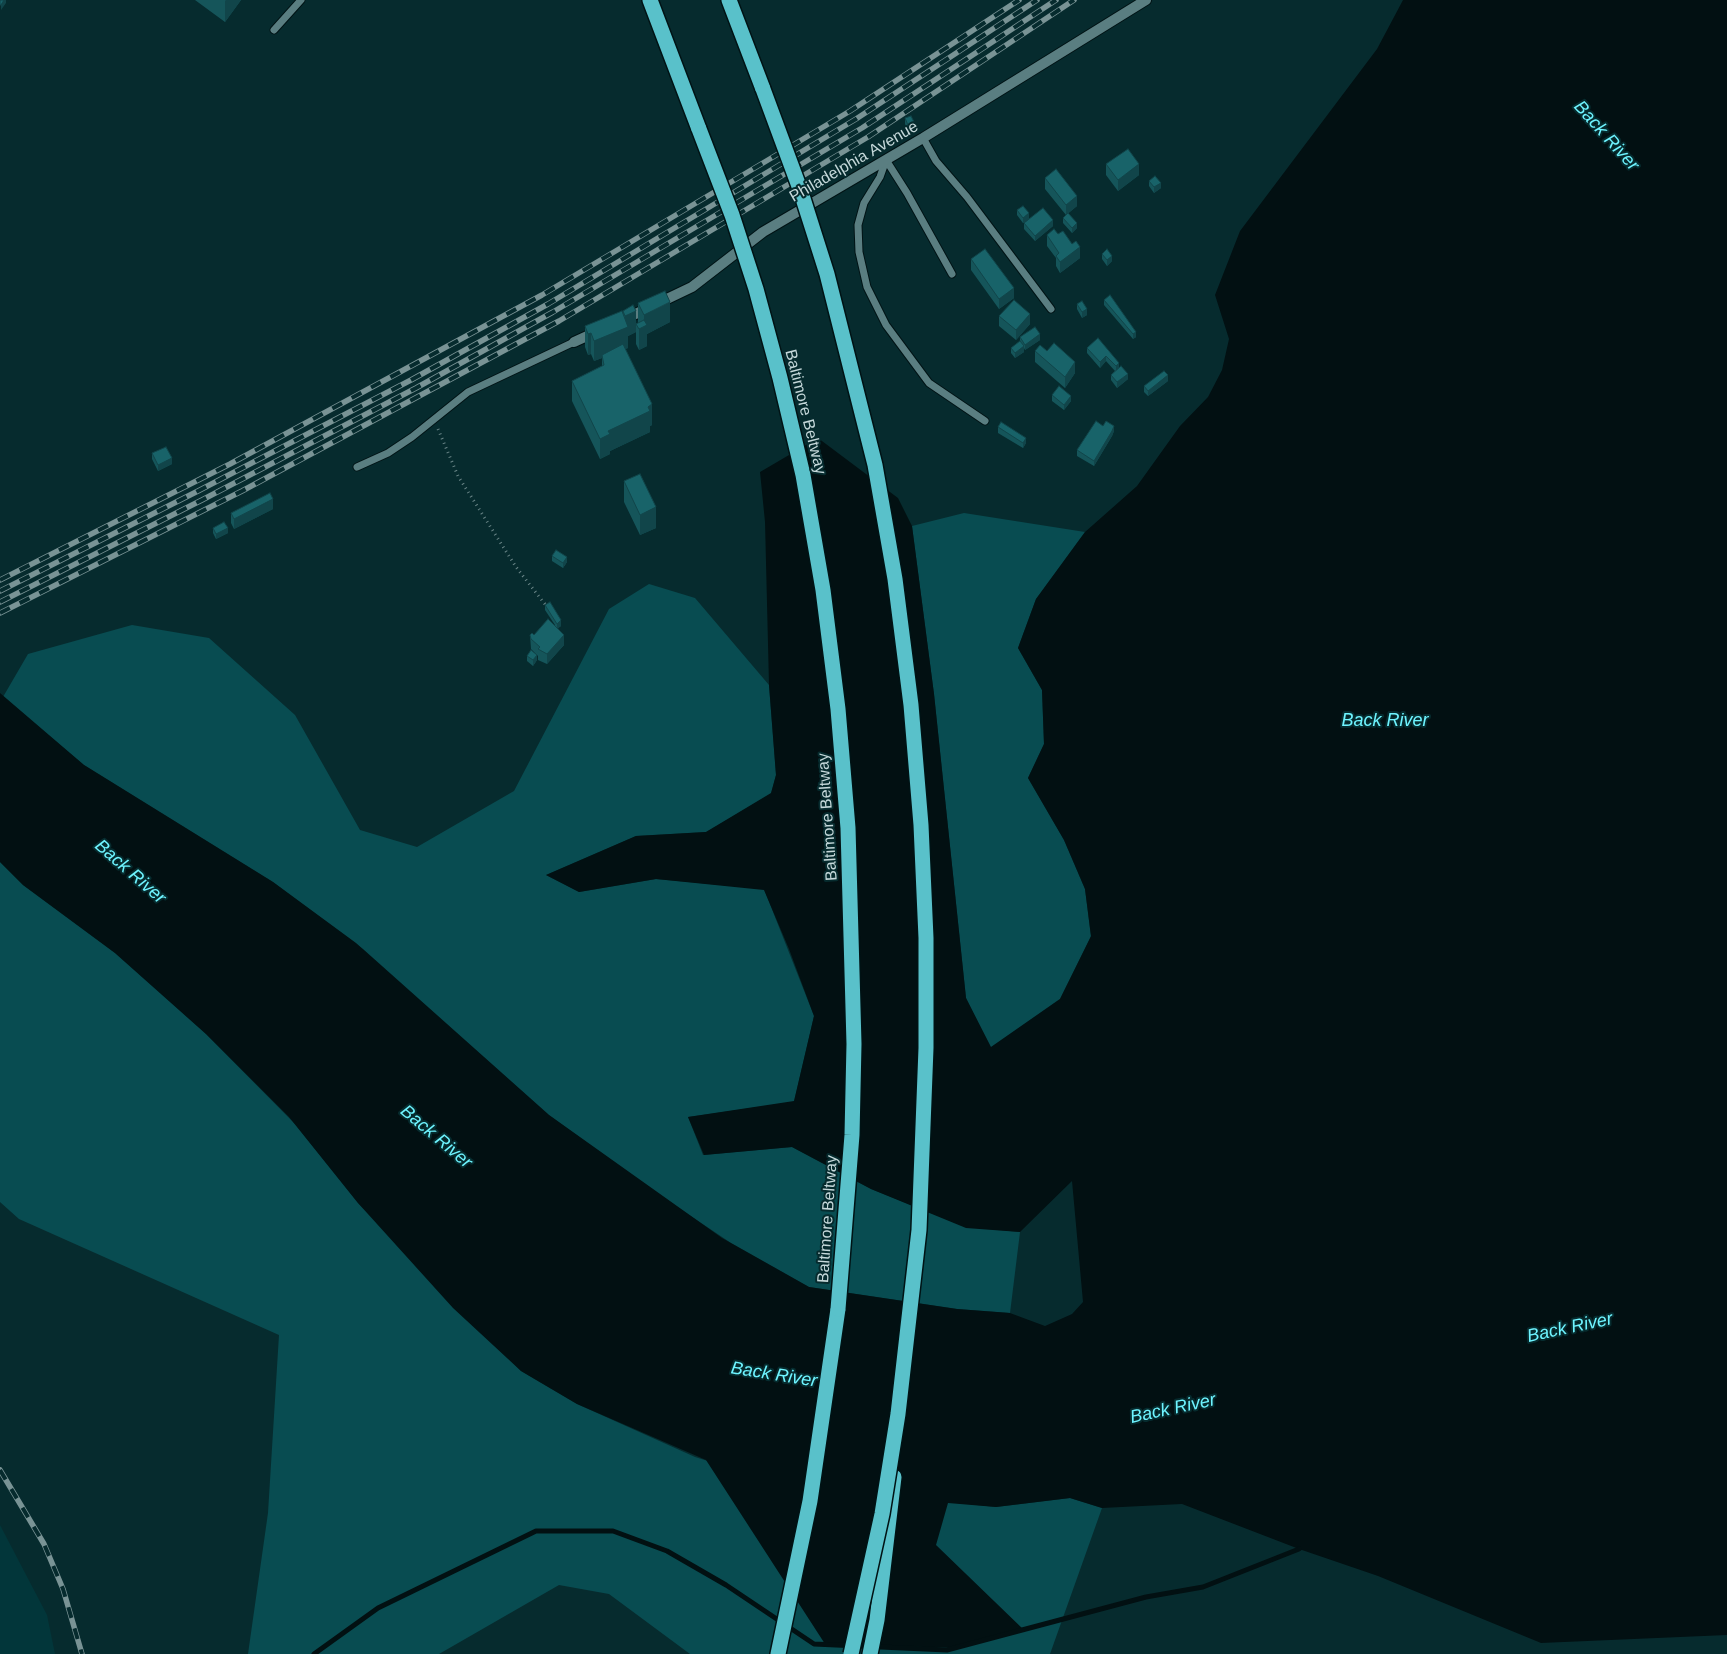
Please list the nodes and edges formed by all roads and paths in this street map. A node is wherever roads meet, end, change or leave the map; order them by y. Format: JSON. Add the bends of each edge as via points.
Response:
{"nodes":[{"id":1,"x":301,"y":0,"type":"edge"},
{"id":2,"x":650,"y":0,"type":"edge"},
{"id":3,"x":729,"y":0,"type":"edge"},
{"id":4,"x":1146,"y":0,"type":"edge"},
{"id":5,"x":274,"y":30,"type":"dead end"},
{"id":6,"x":924,"y":138,"type":"junction"},
{"id":7,"x":886,"y":160,"type":"junction"},
{"id":8,"x":952,"y":274,"type":"dead end"},
{"id":9,"x":1052,"y":309,"type":"dead end"},
{"id":10,"x":574,"y":342,"type":"joint"},
{"id":11,"x":434,"y":420,"type":"junction"},
{"id":12,"x":985,"y":421,"type":"dead end"},
{"id":13,"x":357,"y":467,"type":"dead end"},
{"id":14,"x":550,"y":611,"type":"edge"},
{"id":15,"x":898,"y":1414,"type":"junction"},
{"id":16,"x":778,"y":1654,"type":"edge"},
{"id":17,"x":851,"y":1654,"type":"edge"},
{"id":18,"x":870,"y":1654,"type":"edge"}],
"edges":[{"from":1,"to":5,"type":"lane"},
{"from":2,"to":16,"type":"highway","name":"Baltimore Beltway","bridge":true,"via":[[732,215],[756,289],[803,475],[823,590],[838,709],[848,837],[854,1044],[846,1224],[827,1397],[810,1501]]},
{"from":3,"to":15,"type":"highway","bridge":true,"via":[[800,189],[827,274],[875,465],[895,579],[911,705],[926,938],[926,1048],[919,1230]]},
{"from":4,"to":6,"type":"street","name":"Philadelphia Avenue"},
{"from":6,"to":7,"type":"street","name":"Philadelphia Avenue"},
{"from":6,"to":9,"type":"lane","via":[[936,161]]},
{"from":7,"to":8,"type":"lane"},
{"from":7,"to":10,"type":"street","name":"Philadelphia Avenue","via":[[763,232],[692,288]]},
{"from":7,"to":12,"type":"lane","via":[[864,203],[858,225],[859,252],[867,287],[886,325],[928,383]]},
{"from":10,"to":11,"type":"lane","via":[[468,392]]},
{"from":11,"to":13,"type":"lane","via":[[388,453]]},
{"from":11,"to":14,"type":"path","via":[[458,476],[516,566]]},
{"from":15,"to":17,"type":"highway","bridge":true,"via":[[882,1514]]},
{"from":15,"to":18,"type":"highway","bridge":true,"via":[[891,1516]]}]}
